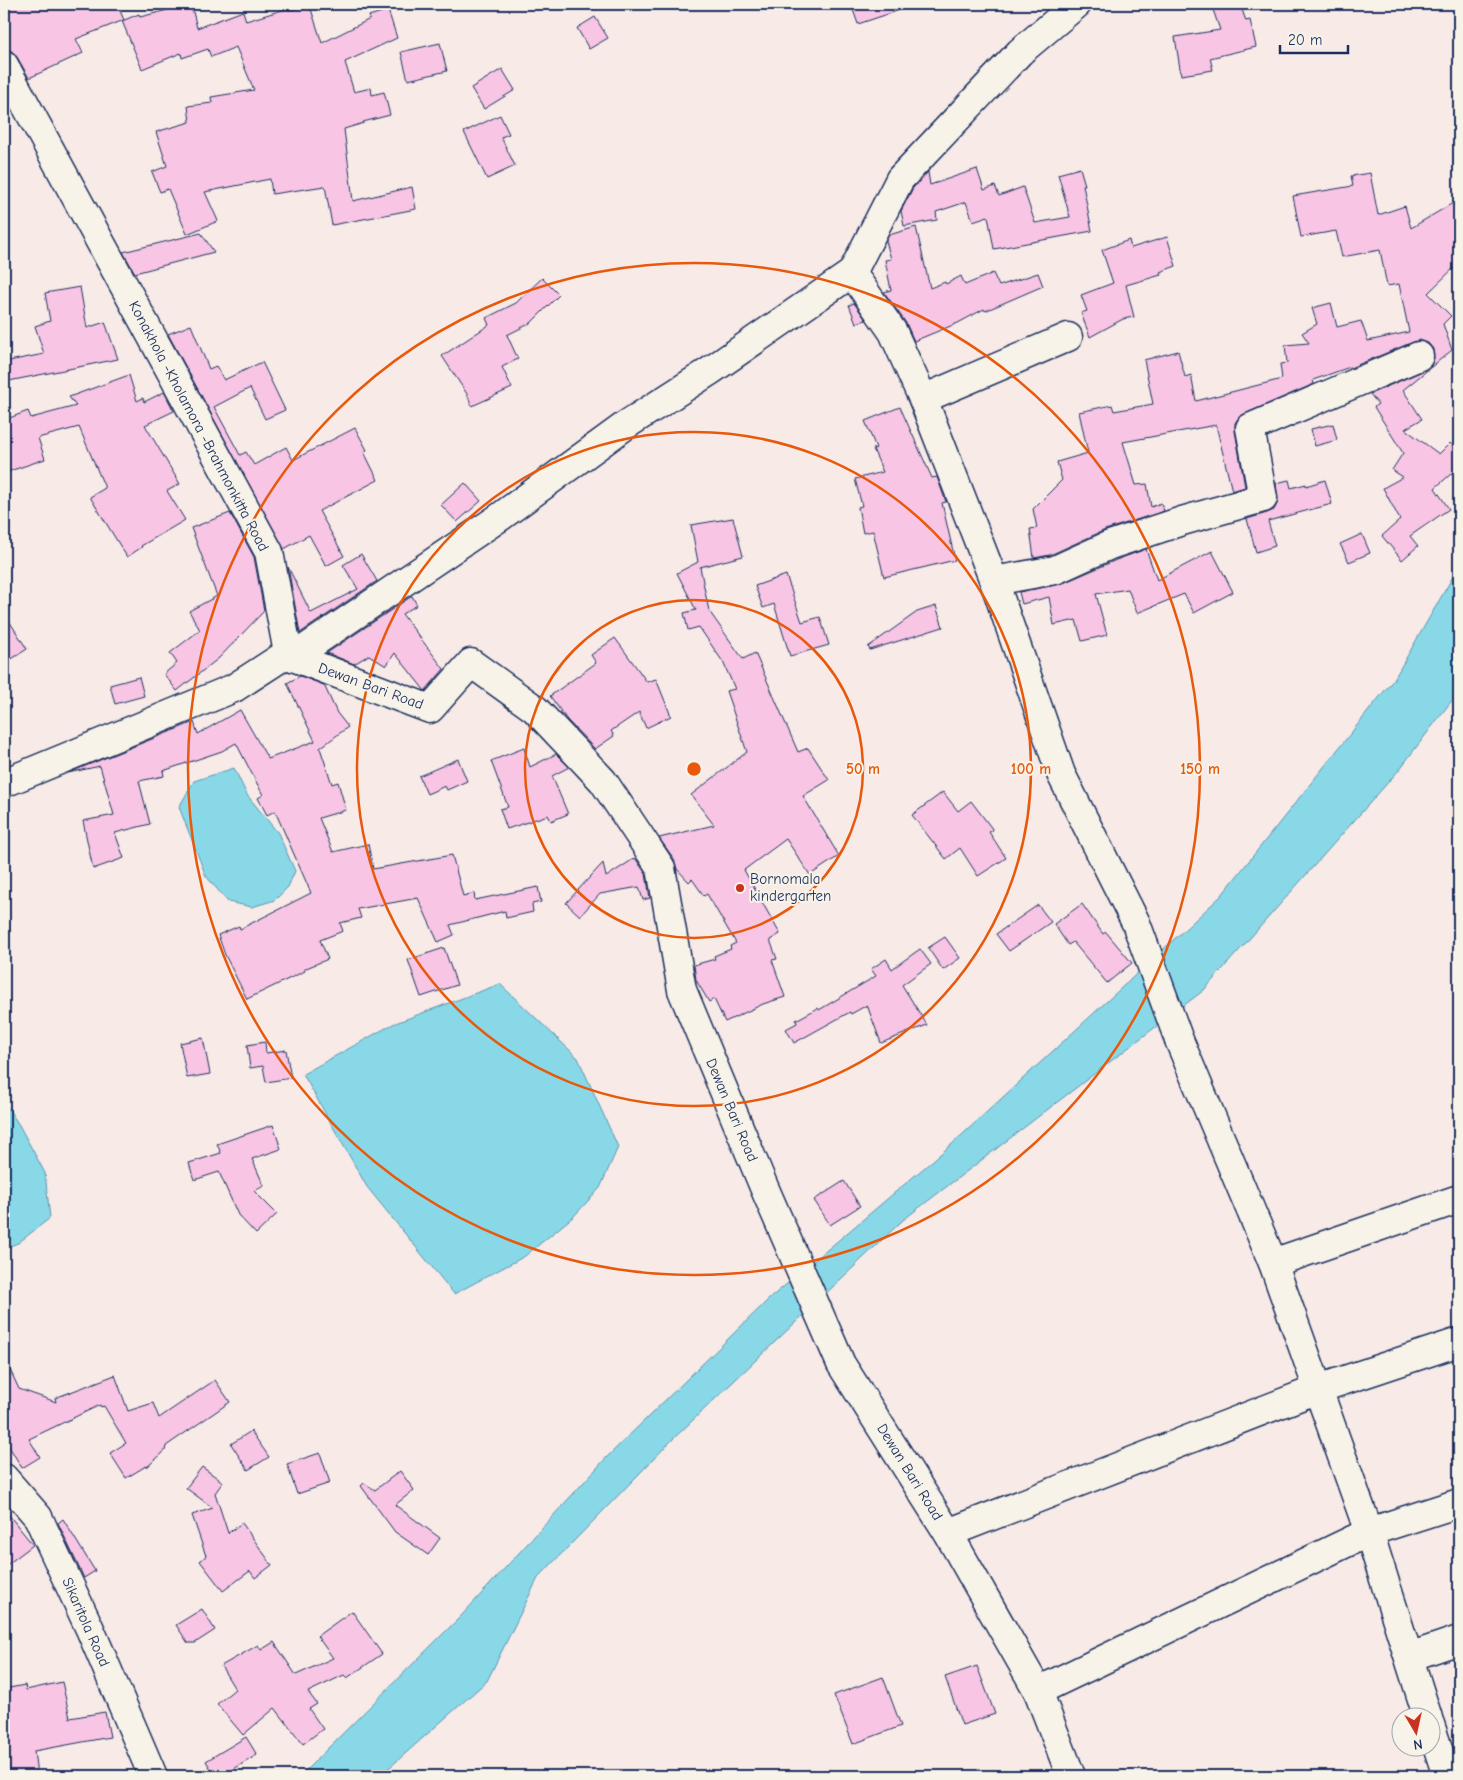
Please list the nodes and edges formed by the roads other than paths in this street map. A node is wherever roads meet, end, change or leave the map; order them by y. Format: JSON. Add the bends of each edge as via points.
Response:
{"nodes":[{"id":1,"x":1078,"y":4,"type":"edge"},
{"id":2,"x":4,"y":65,"type":"edge"},
{"id":3,"x":852,"y":273,"type":"junction"},
{"id":4,"x":1068,"y":337,"type":"dead end"},
{"id":5,"x":1418,"y":356,"type":"dead end"},
{"id":6,"x":922,"y":399,"type":"junction"},
{"id":7,"x":994,"y":581,"type":"junction"},
{"id":8,"x":290,"y":655,"type":"junction"},
{"id":9,"x":4,"y":783,"type":"edge"},
{"id":10,"x":1459,"y":1199,"type":"edge"},
{"id":11,"x":1273,"y":1263,"type":"junction"},
{"id":12,"x":1459,"y":1342,"type":"edge"},
{"id":13,"x":1318,"y":1389,"type":"junction"},
{"id":14,"x":4,"y":1478,"type":"edge"},
{"id":15,"x":1459,"y":1503,"type":"edge"},
{"id":16,"x":1369,"y":1532,"type":"junction"},
{"id":17,"x":948,"y":1533,"type":"junction"},
{"id":18,"x":1459,"y":1640,"type":"edge"},
{"id":19,"x":1409,"y":1657,"type":"junction"},
{"id":20,"x":1038,"y":1691,"type":"junction"},
{"id":21,"x":1425,"y":1708,"type":"edge"},
{"id":22,"x":1440,"y":1751,"type":"edge"},
{"id":23,"x":1459,"y":1773,"type":"edge"},
{"id":24,"x":153,"y":1776,"type":"edge"},
{"id":25,"x":1071,"y":1776,"type":"edge"},
{"id":26,"x":1449,"y":1776,"type":"edge"}],
"edges":[{"from":1,"to":3,"type":"street","via":[[1020,52],[900,179]]},
{"from":2,"to":8,"type":"street","name":"Konakhola -Kholamora -Brahmonkitta Road","via":[[269,552]]},
{"from":3,"to":6,"type":"street","via":[[893,332]]},
{"from":3,"to":8,"type":"street","via":[[626,425],[500,517]]},
{"from":4,"to":6,"type":"street"},
{"from":5,"to":7,"type":"street","via":[[1250,428],[1263,498],[1119,542],[1055,570]]},
{"from":6,"to":7,"type":"street"},
{"from":7,"to":11,"type":"street","via":[[1061,774],[1136,923],[1179,1040]]},
{"from":8,"to":9,"type":"street","via":[[234,688]]},
{"from":8,"to":17,"type":"street","name":"Dewan Bari Road","via":[[430,708],[471,663],[535,709],[603,781],[661,868],[682,990],[841,1364]]},
{"from":10,"to":11,"type":"street"},
{"from":11,"to":13,"type":"street"},
{"from":12,"to":13,"type":"street"},
{"from":13,"to":16,"type":"street"},
{"from":13,"to":17,"type":"street"},
{"from":14,"to":24,"type":"street","name":"Sikaritola Road","via":[[38,1517]]},
{"from":15,"to":16,"type":"street"},
{"from":16,"to":19,"type":"street"},
{"from":16,"to":20,"type":"street"},
{"from":17,"to":20,"type":"street","name":"Dewan Bari Road"},
{"from":18,"to":19,"type":"street"},
{"from":19,"to":21,"type":"street"},
{"from":20,"to":25,"type":"street","name":"Dewan Bari Road"},
{"from":22,"to":26,"type":"street"},
{"from":23,"to":26,"type":"street"}]}
